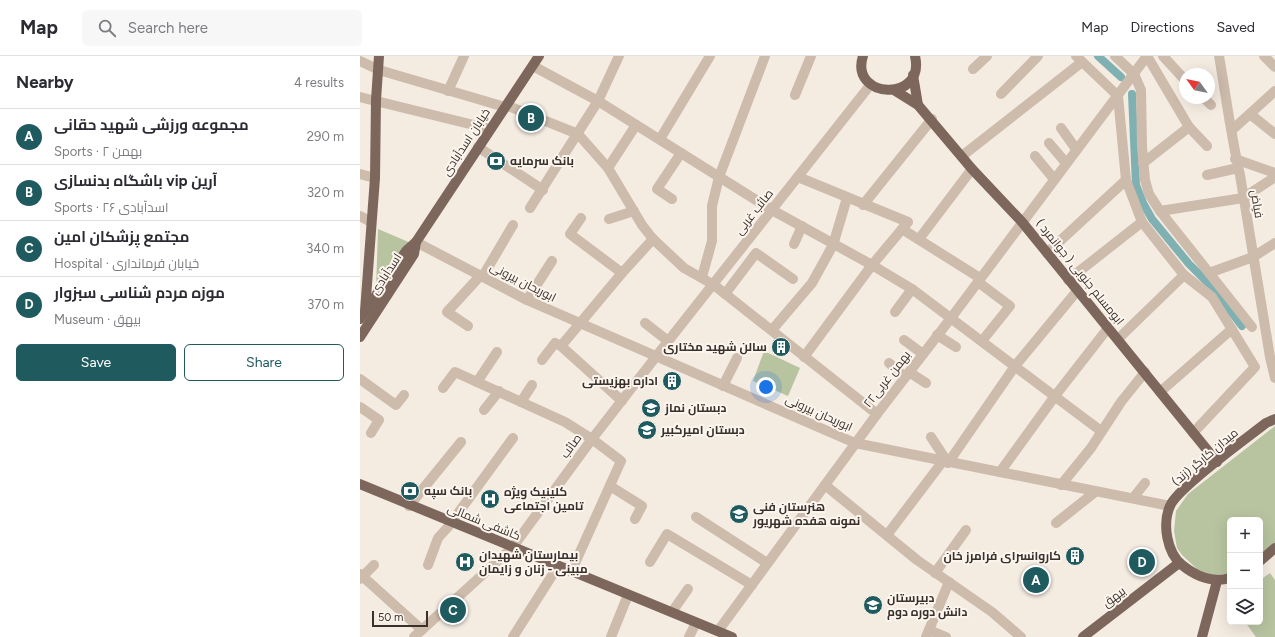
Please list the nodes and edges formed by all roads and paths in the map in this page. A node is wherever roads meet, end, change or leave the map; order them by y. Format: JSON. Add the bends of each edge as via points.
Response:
{"nodes":[{"id":1,"x":379,"y":56,"type":"edge"},
{"id":2,"x":464,"y":56,"type":"edge"},
{"id":3,"x":539,"y":56,"type":"edge"},
{"id":4,"x":619,"y":56,"type":"edge"},
{"id":5,"x":710,"y":56,"type":"edge"},
{"id":6,"x":765,"y":56,"type":"edge"},
{"id":7,"x":811,"y":56,"type":"edge"},
{"id":8,"x":863,"y":56,"type":"edge"},
{"id":9,"x":915,"y":56,"type":"edge"},
{"id":10,"x":987,"y":56,"type":"edge"},
{"id":11,"x":1038,"y":56,"type":"edge"},
{"id":12,"x":1115,"y":56,"type":"edge"},
{"id":13,"x":1147,"y":56,"type":"edge"},
{"id":14,"x":1163,"y":56,"type":"edge"},
{"id":15,"x":1219,"y":56,"type":"edge"},
{"id":16,"x":1264,"y":56,"type":"edge"},
{"id":17,"x":1079,"y":59,"type":"edge"},
{"id":18,"x":360,"y":61,"type":"edge"},
{"id":19,"x":533,"y":66,"type":"junction"},
{"id":20,"x":1275,"y":67,"type":"edge"},
{"id":21,"x":973,"y":69,"type":"dead end"},
{"id":22,"x":379,"y":70,"type":"junction"},
{"id":23,"x":1179,"y":73,"type":"edge"},
{"id":24,"x":1134,"y":74,"type":"junction"},
{"id":25,"x":913,"y":75,"type":"junction"},
{"id":26,"x":871,"y":84,"type":"junction"},
{"id":27,"x":894,"y":90,"type":"junction"},
{"id":28,"x":448,"y":91,"type":"junction"},
{"id":29,"x":1275,"y":91,"type":"edge"},
{"id":30,"x":1001,"y":94,"type":"dead end"},
{"id":31,"x":795,"y":95,"type":"dead end"},
{"id":32,"x":1118,"y":96,"type":"junction"},
{"id":33,"x":360,"y":97,"type":"edge"},
{"id":34,"x":376,"y":100,"type":"junction"},
{"id":35,"x":598,"y":101,"type":"junction"},
{"id":36,"x":918,"y":104,"type":"junction"},
{"id":37,"x":505,"y":106,"type":"junction"},
{"id":38,"x":1250,"y":114,"type":"junction"},
{"id":39,"x":932,"y":119,"type":"junction"},
{"id":40,"x":636,"y":125,"type":"junction"},
{"id":41,"x":1190,"y":127,"type":"junction"},
{"id":42,"x":1061,"y":128,"type":"dead end"},
{"id":43,"x":490,"y":129,"type":"junction"},
{"id":44,"x":1232,"y":130,"type":"junction"},
{"id":45,"x":578,"y":134,"type":"junction"},
{"id":46,"x":1275,"y":134,"type":"edge"},
{"id":47,"x":660,"y":139,"type":"junction"},
{"id":48,"x":1049,"y":143,"type":"dead end"},
{"id":49,"x":1207,"y":146,"type":"dead end"},
{"id":50,"x":478,"y":147,"type":"junction"},
{"id":51,"x":1076,"y":149,"type":"junction"},
{"id":52,"x":681,"y":153,"type":"junction"},
{"id":53,"x":962,"y":156,"type":"junction"},
{"id":54,"x":1035,"y":156,"type":"dead end"},
{"id":55,"x":1066,"y":163,"type":"junction"},
{"id":56,"x":1143,"y":163,"type":"junction"},
{"id":57,"x":1237,"y":163,"type":"junction"},
{"id":58,"x":608,"y":168,"type":"junction"},
{"id":59,"x":972,"y":168,"type":"junction"},
{"id":60,"x":1275,"y":173,"type":"edge"},
{"id":61,"x":360,"y":174,"type":"edge"},
{"id":62,"x":1207,"y":175,"type":"dead end"},
{"id":63,"x":719,"y":177,"type":"junction"},
{"id":64,"x":798,"y":177,"type":"junction"},
{"id":65,"x":1275,"y":177,"type":"edge"},
{"id":66,"x":375,"y":178,"type":"junction"},
{"id":67,"x":1054,"y":179,"type":"junction"},
{"id":68,"x":1126,"y":180,"type":"junction"},
{"id":69,"x":543,"y":190,"type":"junction"},
{"id":70,"x":847,"y":198,"type":"junction"},
{"id":71,"x":1243,"y":198,"type":"junction"},
{"id":72,"x":672,"y":199,"type":"dead end"},
{"id":73,"x":863,"y":205,"type":"junction"},
{"id":74,"x":530,"y":208,"type":"dead end"},
{"id":75,"x":772,"y":210,"type":"junction"},
{"id":76,"x":634,"y":211,"type":"junction"},
{"id":77,"x":1160,"y":211,"type":"junction"},
{"id":78,"x":360,"y":216,"type":"edge"},
{"id":79,"x":581,"y":218,"type":"dead end"},
{"id":80,"x":609,"y":219,"type":"dead end"},
{"id":81,"x":371,"y":222,"type":"junction"},
{"id":82,"x":1022,"y":222,"type":"junction"},
{"id":83,"x":1142,"y":222,"type":"junction"},
{"id":84,"x":513,"y":225,"type":"dead end"},
{"id":85,"x":802,"y":226,"type":"junction"},
{"id":86,"x":905,"y":226,"type":"junction"},
{"id":87,"x":653,"y":239,"type":"junction"},
{"id":88,"x":919,"y":239,"type":"junction"},
{"id":89,"x":416,"y":242,"type":"junction"},
{"id":90,"x":794,"y":244,"type":"dead end"},
{"id":91,"x":1275,"y":244,"type":"edge"},
{"id":92,"x":833,"y":245,"type":"junction"},
{"id":93,"x":1047,"y":253,"type":"junction"},
{"id":94,"x":1253,"y":257,"type":"junction"},
{"id":95,"x":552,"y":261,"type":"dead end"},
{"id":96,"x":872,"y":265,"type":"junction"},
{"id":97,"x":622,"y":273,"type":"junction"},
{"id":98,"x":1209,"y":273,"type":"junction"},
{"id":99,"x":1184,"y":275,"type":"junction"},
{"id":100,"x":482,"y":276,"type":"junction"},
{"id":101,"x":702,"y":277,"type":"junction"},
{"id":102,"x":793,"y":279,"type":"dead end"},
{"id":103,"x":979,"y":280,"type":"junction"},
{"id":104,"x":1068,"y":280,"type":"junction"},
{"id":105,"x":714,"y":285,"type":"junction"},
{"id":106,"x":912,"y":289,"type":"junction"},
{"id":107,"x":1077,"y":291,"type":"junction"},
{"id":108,"x":725,"y":294,"type":"junction"},
{"id":109,"x":527,"y":300,"type":"junction"},
{"id":110,"x":895,"y":312,"type":"dead end"},
{"id":111,"x":363,"y":315,"type":"edge"},
{"id":112,"x":951,"y":318,"type":"junction"},
{"id":113,"x":645,"y":322,"type":"dead end"},
{"id":114,"x":580,"y":323,"type":"junction"},
{"id":115,"x":468,"y":326,"type":"dead end"},
{"id":116,"x":1252,"y":327,"type":"dead end"},
{"id":117,"x":1108,"y":328,"type":"junction"},
{"id":118,"x":1232,"y":329,"type":"junction"},
{"id":119,"x":772,"y":330,"type":"junction"},
{"id":120,"x":937,"y":335,"type":"junction"},
{"id":121,"x":360,"y":337,"type":"edge"},
{"id":122,"x":1118,"y":339,"type":"junction"},
{"id":123,"x":904,"y":340,"type":"dead end"},
{"id":124,"x":668,"y":341,"type":"junction"},
{"id":125,"x":982,"y":341,"type":"junction"},
{"id":126,"x":561,"y":346,"type":"junction"},
{"id":127,"x":956,"y":347,"type":"dead end"},
{"id":128,"x":1271,"y":349,"type":"edge"},
{"id":129,"x":497,"y":352,"type":"dead end"},
{"id":130,"x":923,"y":354,"type":"junction"},
{"id":131,"x":657,"y":356,"type":"junction"},
{"id":132,"x":804,"y":356,"type":"junction"},
{"id":133,"x":737,"y":358,"type":"dead end"},
{"id":134,"x":542,"y":360,"type":"dead end"},
{"id":135,"x":889,"y":363,"type":"dead end"},
{"id":136,"x":1015,"y":366,"type":"junction"},
{"id":137,"x":1145,"y":372,"type":"junction"},
{"id":138,"x":907,"y":374,"type":"junction"},
{"id":139,"x":1275,"y":378,"type":"edge"},
{"id":140,"x":360,"y":379,"type":"edge"},
{"id":141,"x":477,"y":382,"type":"junction"},
{"id":142,"x":926,"y":383,"type":"dead end"},
{"id":143,"x":532,"y":385,"type":"dead end"},
{"id":144,"x":722,"y":386,"type":"junction"},
{"id":145,"x":443,"y":388,"type":"dead end"},
{"id":146,"x":499,"y":392,"type":"junction"},
{"id":147,"x":1160,"y":392,"type":"junction"},
{"id":148,"x":404,"y":395,"type":"dead end"},
{"id":149,"x":1055,"y":396,"type":"junction"},
{"id":150,"x":622,"y":401,"type":"junction"},
{"id":151,"x":521,"y":402,"type":"junction"},
{"id":152,"x":360,"y":408,"type":"edge"},
{"id":153,"x":484,"y":410,"type":"dead end"},
{"id":154,"x":877,"y":414,"type":"junction"},
{"id":155,"x":1275,"y":419,"type":"edge"},
{"id":156,"x":1101,"y":431,"type":"junction"},
{"id":157,"x":371,"y":433,"type":"dead end"},
{"id":158,"x":1193,"y":433,"type":"junction"},
{"id":159,"x":931,"y":437,"type":"dead end"},
{"id":160,"x":513,"y":438,"type":"dead end"},
{"id":161,"x":592,"y":439,"type":"junction"},
{"id":162,"x":461,"y":442,"type":"dead end"},
{"id":163,"x":855,"y":444,"type":"junction"},
{"id":164,"x":945,"y":462,"type":"junction"},
{"id":165,"x":1216,"y":462,"type":"junction"},
{"id":166,"x":1000,"y":472,"type":"junction"},
{"id":167,"x":1145,"y":483,"type":"dead end"},
{"id":168,"x":360,"y":484,"type":"edge"},
{"id":169,"x":825,"y":485,"type":"junction"},
{"id":170,"x":1061,"y":485,"type":"junction"},
{"id":171,"x":610,"y":486,"type":"junction"},
{"id":172,"x":1095,"y":492,"type":"junction"},
{"id":173,"x":1133,"y":498,"type":"junction"},
{"id":174,"x":409,"y":506,"type":"junction"},
{"id":175,"x":1170,"y":506,"type":"junction"},
{"id":176,"x":696,"y":517,"type":"dead end"},
{"id":177,"x":635,"y":519,"type":"dead end"},
{"id":178,"x":451,"y":523,"type":"junction"},
{"id":179,"x":1056,"y":523,"type":"dead end"},
{"id":180,"x":966,"y":530,"type":"dead end"},
{"id":181,"x":887,"y":535,"type":"junction"},
{"id":182,"x":1275,"y":548,"type":"edge"},
{"id":183,"x":510,"y":550,"type":"junction"},
{"id":184,"x":1263,"y":558,"type":"edge"},
{"id":185,"x":650,"y":562,"type":"dead end"},
{"id":186,"x":767,"y":563,"type":"junction"},
{"id":187,"x":1179,"y":563,"type":"junction"},
{"id":188,"x":374,"y":565,"type":"dead end"},
{"id":189,"x":428,"y":565,"type":"dead end"},
{"id":190,"x":558,"y":566,"type":"junction"},
{"id":191,"x":572,"y":572,"type":"junction"},
{"id":192,"x":935,"y":573,"type":"junction"},
{"id":193,"x":361,"y":576,"type":"edge"},
{"id":194,"x":1227,"y":579,"type":"edge"},
{"id":195,"x":1217,"y":581,"type":"junction"},
{"id":196,"x":949,"y":582,"type":"junction"},
{"id":197,"x":752,"y":585,"type":"junction"},
{"id":198,"x":688,"y":589,"type":"dead end"},
{"id":199,"x":628,"y":595,"type":"junction"},
{"id":200,"x":672,"y":612,"type":"junction"},
{"id":201,"x":696,"y":623,"type":"junction"},
{"id":202,"x":422,"y":630,"type":"junction"},
{"id":203,"x":718,"y":631,"type":"junction"},
{"id":204,"x":928,"y":634,"type":"edge"},
{"id":205,"x":414,"y":637,"type":"edge"},
{"id":206,"x":513,"y":637,"type":"edge"},
{"id":207,"x":612,"y":637,"type":"edge"},
{"id":208,"x":690,"y":637,"type":"edge"},
{"id":209,"x":732,"y":637,"type":"edge"},
{"id":210,"x":946,"y":637,"type":"edge"},
{"id":211,"x":1021,"y":637,"type":"edge"},
{"id":212,"x":1083,"y":637,"type":"edge"},
{"id":213,"x":1202,"y":637,"type":"edge"}],
"edges":[{"from":1,"to":22,"type":"main road"},
{"from":2,"to":28,"type":"street"},
{"from":3,"to":19,"type":"main road","name":"خیابان اسدآبادی"},
{"from":4,"to":35,"type":"street"},
{"from":5,"to":47,"type":"street"},
{"from":6,"to":63,"type":"street"},
{"from":7,"to":31,"type":"street"},
{"from":8,"to":26,"type":"main road","via":[[863,73]]},
{"from":9,"to":25,"type":"main road","via":[[916,66]]},
{"from":10,"to":21,"type":"street"},
{"from":11,"to":30,"type":"street"},
{"from":12,"to":24,"type":"street"},
{"from":13,"to":24,"type":"street","name":"۲۲بهمن غربی"},
{"from":13,"to":41,"type":"street"},
{"from":14,"to":23,"type":"street"},
{"from":15,"to":44,"type":"street","name":"فیاض"},
{"from":16,"to":20,"type":"street"},
{"from":17,"to":32,"type":"street"},
{"from":17,"to":53,"type":"street"},
{"from":18,"to":22,"type":"street"},
{"from":19,"to":35,"type":"street"},
{"from":19,"to":37,"type":"main road","name":"خیابان اسدآبادی"},
{"from":22,"to":28,"type":"street"},
{"from":22,"to":34,"type":"main road"},
{"from":24,"to":32,"type":"street","name":"۲۲بهمن غربی"},
{"from":24,"to":56,"type":"street","via":[[1141,90]]},
{"from":25,"to":27,"type":"main road","via":[[902,87]]},
{"from":25,"to":36,"type":"main road"},
{"from":26,"to":27,"type":"main road","name":"ابومسلم جنوبی ( جوانمرد )","via":[[882,90]]},
{"from":26,"to":64,"type":"street","name":"صائب غربی"},
{"from":27,"to":36,"type":"main road","name":"ابومسلم جنوبی ( جوانمرد )"},
{"from":28,"to":37,"type":"street"},
{"from":29,"to":38,"type":"street"},
{"from":32,"to":51,"type":"street","name":"۲۲بهمن غربی"},
{"from":32,"to":68,"type":"street"},
{"from":33,"to":34,"type":"street"},
{"from":34,"to":43,"type":"street"},
{"from":34,"to":66,"type":"main road"},
{"from":35,"to":40,"type":"street"},
{"from":35,"to":45,"type":"street"},
{"from":36,"to":39,"type":"main road","name":"ابومسلم جنوبی ( جوانمرد )"},
{"from":37,"to":43,"type":"main road","name":"خیابان اسدآبادی"},
{"from":37,"to":45,"type":"street"},
{"from":38,"to":44,"type":"street"},
{"from":38,"to":46,"type":"street"},
{"from":39,"to":53,"type":"main road","name":"ابومسلم جنوبی ( جوانمرد )"},
{"from":39,"to":73,"type":"street"},
{"from":40,"to":47,"type":"street"},
{"from":40,"to":58,"type":"street"},
{"from":41,"to":49,"type":"street"},
{"from":41,"to":56,"type":"street"},
{"from":42,"to":51,"type":"street"},
{"from":43,"to":50,"type":"main road","name":"خیابان اسدآبادی"},
{"from":44,"to":57,"type":"street","name":"فیاض"},
{"from":45,"to":58,"type":"street"},
{"from":45,"to":69,"type":"street"},
{"from":47,"to":52,"type":"street"},
{"from":48,"to":55,"type":"street"},
{"from":50,"to":69,"type":"street"},
{"from":50,"to":89,"type":"main road","name":"خیابان اسدآبادی"},
{"from":51,"to":55,"type":"street","name":"۲۲بهمن غربی"},
{"from":52,"to":63,"type":"street"},
{"from":52,"to":72,"type":"street","via":[[657,189]]},
{"from":53,"to":59,"type":"main road","name":"ابومسلم جنوبی ( جوانمرد )"},
{"from":54,"to":67,"type":"street"},
{"from":55,"to":67,"type":"street","name":"۲۲بهمن غربی"},
{"from":56,"to":77,"type":"street","via":[[1148,194]]},
{"from":57,"to":60,"type":"street"},
{"from":57,"to":62,"type":"street"},
{"from":57,"to":71,"type":"street","name":"فیاض"},
{"from":58,"to":76,"type":"street"},
{"from":59,"to":82,"type":"main road","name":"ابومسلم جنوبی ( جوانمرد )"},
{"from":59,"to":88,"type":"street"},
{"from":61,"to":66,"type":"street"},
{"from":63,"to":75,"type":"street"},
{"from":63,"to":101,"type":"street","via":[[712,206],[712,241]]},
{"from":64,"to":70,"type":"street"},
{"from":64,"to":75,"type":"street","name":"صائب غربی"},
{"from":65,"to":71,"type":"street"},
{"from":66,"to":81,"type":"main road"},
{"from":67,"to":82,"type":"street","name":"۲۲بهمن غربی"},
{"from":68,"to":83,"type":"street"},
{"from":68,"to":93,"type":"street"},
{"from":69,"to":74,"type":"street"},
{"from":70,"to":73,"type":"street"},
{"from":70,"to":92,"type":"street"},
{"from":71,"to":77,"type":"street"},
{"from":71,"to":94,"type":"street","name":"فیاض"},
{"from":73,"to":86,"type":"street"},
{"from":75,"to":85,"type":"street"},
{"from":75,"to":105,"type":"street","name":"صائب غربی"},
{"from":76,"to":80,"type":"street"},
{"from":76,"to":87,"type":"street"},
{"from":77,"to":98,"type":"street"},
{"from":78,"to":81,"type":"street"},
{"from":79,"to":97,"type":"street","via":[[570,234]]},
{"from":81,"to":111,"type":"main road"},
{"from":82,"to":93,"type":"main road","name":"ابومسلم جنوبی ( جوانمرد )"},
{"from":82,"to":103,"type":"street","name":"۲۲بهمن غربی"},
{"from":83,"to":99,"type":"street"},
{"from":83,"to":104,"type":"street"},
{"from":84,"to":100,"type":"street"},
{"from":85,"to":90,"type":"street"},
{"from":85,"to":92,"type":"street"},
{"from":86,"to":88,"type":"street"},
{"from":86,"to":96,"type":"street"},
{"from":87,"to":97,"type":"street"},
{"from":87,"to":101,"type":"street","via":[[684,268]]},
{"from":88,"to":103,"type":"street"},
{"from":89,"to":100,"type":"street","name":"ابوریحان بیرونی"},
{"from":89,"to":111,"type":"main road","name":"اسدآبادی","via":[[406,251]]},
{"from":89,"to":121,"type":"main road","name":"اسدآبادی","via":[[414,254]]},
{"from":91,"to":94,"type":"street"},
{"from":92,"to":96,"type":"street"},
{"from":92,"to":119,"type":"street","via":[[812,283]]},
{"from":93,"to":104,"type":"main road","name":"ابومسلم جنوبی ( جوانمرد )"},
{"from":94,"to":98,"type":"street"},
{"from":94,"to":128,"type":"street","name":"فیاض"},
{"from":95,"to":109,"type":"street"},
{"from":96,"to":106,"type":"street"},
{"from":96,"to":132,"type":"street"},
{"from":97,"to":114,"type":"street"},
{"from":98,"to":116,"type":"street"},
{"from":99,"to":118,"type":"street","via":[[1212,297]]},
{"from":99,"to":122,"type":"street"},
{"from":100,"to":109,"type":"street","name":"ابوریحان بیرونی"},
{"from":100,"to":115,"type":"street","via":[[447,312]]},
{"from":101,"to":105,"type":"street"},
{"from":102,"to":108,"type":"street","via":[[756,253]]},
{"from":103,"to":112,"type":"street","name":"۲۲بهمن غربی"},
{"from":103,"to":125,"type":"street","via":[[1010,306]]},
{"from":104,"to":107,"type":"main road","name":"ابومسلم جنوبی ( جوانمرد )"},
{"from":105,"to":108,"type":"street"},
{"from":105,"to":124,"type":"street","name":"صائب غربی"},
{"from":106,"to":110,"type":"street"},
{"from":106,"to":112,"type":"street"},
{"from":107,"to":117,"type":"main road","name":"ابومسلم جنوبی ( جوانمرد )"},
{"from":107,"to":136,"type":"street"},
{"from":108,"to":119,"type":"street"},
{"from":109,"to":114,"type":"street","name":"ابوریحان بیرونی"},
{"from":112,"to":120,"type":"street","name":"۲۲بهمن غربی"},
{"from":112,"to":125,"type":"street"},
{"from":113,"to":124,"type":"street"},
{"from":114,"to":126,"type":"street"},
{"from":114,"to":131,"type":"street","name":"ابوریحان بیرونی"},
{"from":117,"to":122,"type":"main road","name":"ابومسلم جنوبی ( جوانمرد )"},
{"from":117,"to":149,"type":"street"},
{"from":118,"to":147,"type":"street"},
{"from":118,"to":158,"type":"street","via":[[1255,367]]},
{"from":119,"to":132,"type":"street"},
{"from":120,"to":127,"type":"street"},
{"from":120,"to":130,"type":"street","name":"۲۲بهمن غربی"},
{"from":122,"to":137,"type":"main road","name":"ابومسلم جنوبی ( جوانمرد )"},
{"from":123,"to":130,"type":"street"},
{"from":124,"to":131,"type":"street","name":"صائب غربی"},
{"from":125,"to":136,"type":"street"},
{"from":126,"to":134,"type":"street","via":[[555,343]]},
{"from":126,"to":150,"type":"street"},
{"from":128,"to":139,"type":"street","name":"فیاض"},
{"from":129,"to":141,"type":"street"},
{"from":130,"to":138,"type":"street","name":"۲۲بهمن غربی"},
{"from":131,"to":144,"type":"street","name":"ابوریحان بیرونی"},
{"from":131,"to":150,"type":"street","name":"صائب"},
{"from":132,"to":154,"type":"street"},
{"from":133,"to":144,"type":"street"},
{"from":135,"to":138,"type":"street"},
{"from":136,"to":149,"type":"street"},
{"from":136,"to":164,"type":"street"},
{"from":137,"to":147,"type":"main road","name":"ابومسلم جنوبی ( جوانمرد )"},
{"from":137,"to":156,"type":"street"},
{"from":138,"to":142,"type":"street"},
{"from":138,"to":154,"type":"street","name":"۲۲بهمن غربی"},
{"from":140,"to":148,"type":"street","via":[[396,405]]},
{"from":141,"to":145,"type":"street","via":[[455,372]]},
{"from":141,"to":146,"type":"street"},
{"from":143,"to":151,"type":"street"},
{"from":144,"to":163,"type":"street","name":"ابوریحان بیرونی"},
{"from":146,"to":151,"type":"street"},
{"from":146,"to":153,"type":"street"},
{"from":147,"to":158,"type":"main road","name":"ابومسلم جنوبی ( جوانمرد )"},
{"from":149,"to":156,"type":"street"},
{"from":149,"to":166,"type":"street"},
{"from":150,"to":161,"type":"street","name":"صائب"},
{"from":151,"to":161,"type":"street","via":[[565,422]]},
{"from":152,"to":157,"type":"street","via":[[379,420]]},
{"from":154,"to":163,"type":"street","name":"۲۲بهمن غربی"},
{"from":155,"to":165,"type":"main road","name":"میدان کارگر (زند)","via":[[1266,423]]},
{"from":156,"to":170,"type":"street","via":[[1091,448]]},
{"from":158,"to":165,"type":"main road","name":"ابومسلم جنوبی ( جوانمرد )"},
{"from":159,"to":164,"type":"street"},
{"from":160,"to":178,"type":"street"},
{"from":161,"to":171,"type":"street","via":[[621,461]]},
{"from":161,"to":183,"type":"street","name":"صائب"},
{"from":162,"to":174,"type":"street"},
{"from":163,"to":164,"type":"street","name":"ابوریحان بیرونی"},
{"from":163,"to":169,"type":"street","name":"۲۲بهمن غربی"},
{"from":164,"to":166,"type":"street","name":"ابوریحان بیرونی"},
{"from":164,"to":181,"type":"street"},
{"from":165,"to":175,"type":"main road","name":"میدان کارگر (زند)","via":[[1183,490]]},
{"from":166,"to":170,"type":"street","name":"ابوریحان بیرونی"},
{"from":167,"to":173,"type":"street"},
{"from":168,"to":174,"type":"main road","name":"کاشفی شمالی"},
{"from":169,"to":181,"type":"street"},
{"from":169,"to":186,"type":"street","name":"۲۲بهمن غربی"},
{"from":170,"to":172,"type":"street","name":"ابوریحان بیرونی"},
{"from":171,"to":177,"type":"street","via":[[642,506]]},
{"from":171,"to":191,"type":"street"},
{"from":172,"to":173,"type":"street","name":"ابوریحان بیرونی"},
{"from":172,"to":179,"type":"street"},
{"from":173,"to":175,"type":"street","name":"ابوریحان بیرونی"},
{"from":174,"to":178,"type":"main road","name":"کاشفی شمالی"},
{"from":175,"to":187,"type":"main road","name":"میدان کارگر (زند)","via":[[1166,523],[1168,543]]},
{"from":176,"to":186,"type":"street"},
{"from":178,"to":183,"type":"main road","name":"کاشفی شمالی"},
{"from":178,"to":189,"type":"street","via":[[438,538]]},
{"from":180,"to":192,"type":"street"},
{"from":181,"to":192,"type":"street"},
{"from":182,"to":184,"type":"main road"},
{"from":183,"to":190,"type":"main road","name":"کاشفی شمالی"},
{"from":183,"to":202,"type":"street","name":"صائب"},
{"from":185,"to":197,"type":"street","via":[[667,534]]},
{"from":186,"to":197,"type":"street","name":"۲۲بهمن غربی"},
{"from":187,"to":195,"type":"main road","name":"میدان کارگر (زند)","via":[[1193,574]]},
{"from":187,"to":212,"type":"main road","name":"بیهق"},
{"from":188,"to":193,"type":"street"},
{"from":190,"to":191,"type":"main road","name":"کاشفی شمالی"},
{"from":190,"to":206,"type":"street"},
{"from":191,"to":199,"type":"main road","name":"کاشفی شمالی"},
{"from":192,"to":196,"type":"street"},
{"from":193,"to":202,"type":"street"},
{"from":194,"to":195,"type":"main road","name":"میدان کارگر (زند)"},
{"from":195,"to":213,"type":"main road"},
{"from":196,"to":204,"type":"street"},
{"from":196,"to":211,"type":"street","via":[[992,612]]},
{"from":197,"to":203,"type":"street","name":"۲۲بهمن غربی"},
{"from":198,"to":200,"type":"street"},
{"from":199,"to":200,"type":"main road","name":"کاشفی شمالی"},
{"from":199,"to":207,"type":"street"},
{"from":200,"to":201,"type":"main road","name":"کاشفی شمالی"},
{"from":201,"to":203,"type":"main road","name":"کاشفی شمالی"},
{"from":201,"to":208,"type":"street"},
{"from":202,"to":205,"type":"street","name":"صائب"},
{"from":203,"to":209,"type":"main road","name":"کاشفی شمالی"},
{"from":204,"to":210,"type":"street"}]}
